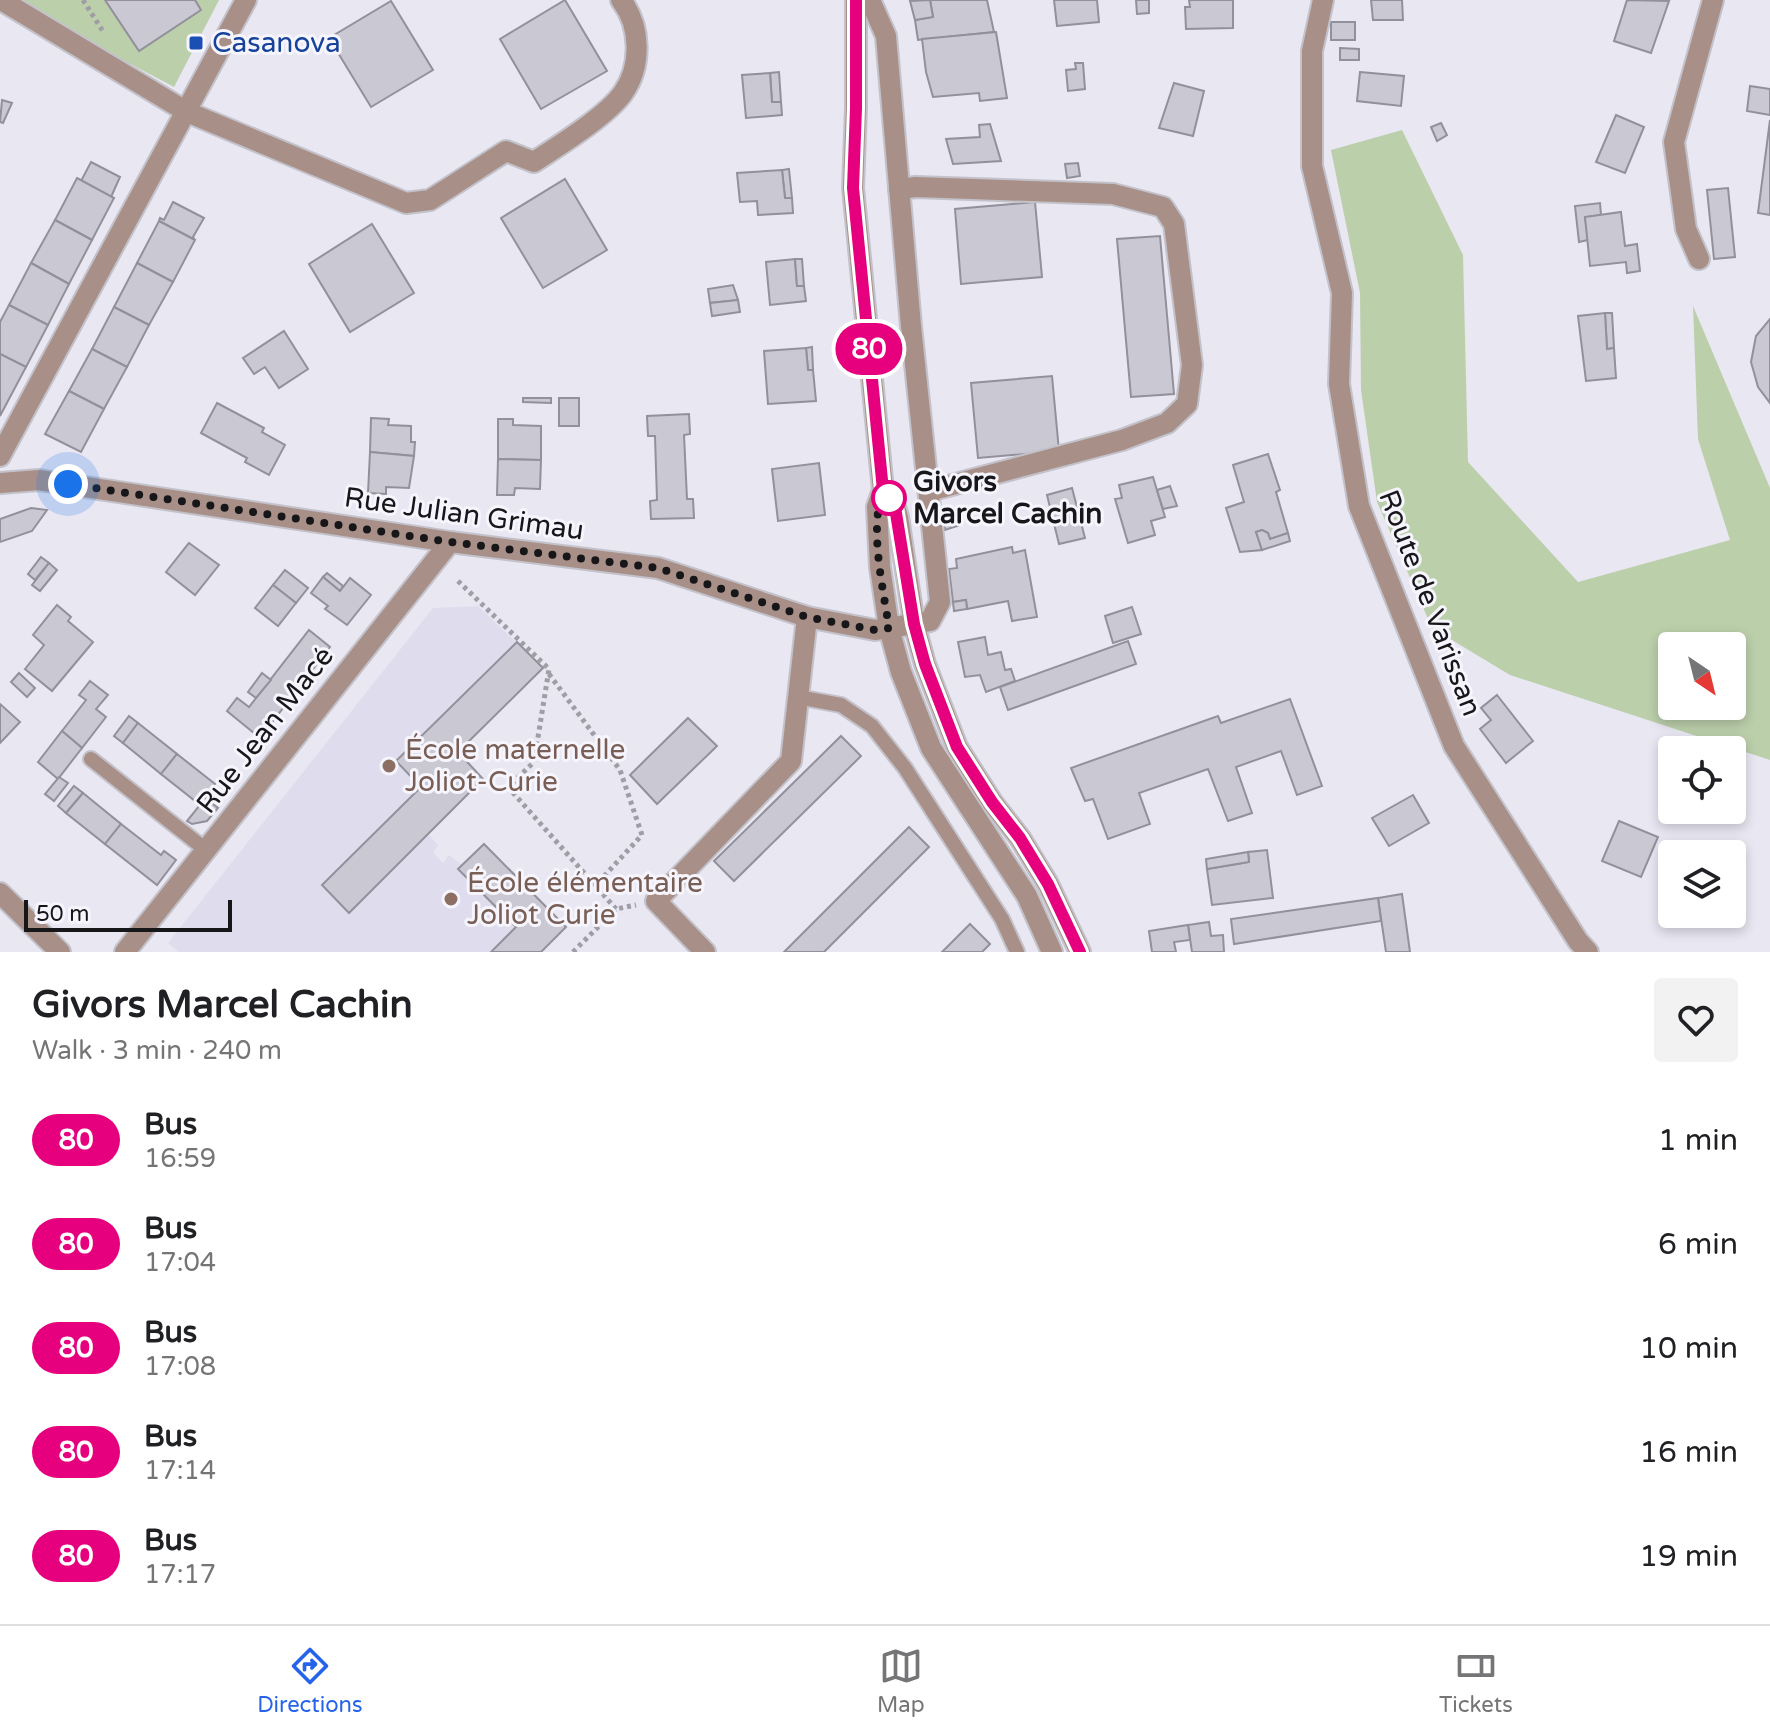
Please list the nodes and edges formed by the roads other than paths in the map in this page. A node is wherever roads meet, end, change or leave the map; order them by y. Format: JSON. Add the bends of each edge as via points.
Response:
{"nodes":[{"id":1,"x":1,"y":0,"type":"edge"},
{"id":2,"x":246,"y":0,"type":"edge"},
{"id":3,"x":621,"y":0,"type":"edge"},
{"id":4,"x":856,"y":0,"type":"edge"},
{"id":5,"x":870,"y":0,"type":"edge"},
{"id":6,"x":1323,"y":0,"type":"edge"},
{"id":7,"x":1713,"y":0,"type":"edge"},
{"id":8,"x":187,"y":112,"type":"junction"},
{"id":9,"x":899,"y":189,"type":"junction"},
{"id":10,"x":1699,"y":259,"type":"dead end"},
{"id":11,"x":0,"y":456,"type":"edge"},
{"id":12,"x":0,"y":483,"type":"edge"},
{"id":13,"x":883,"y":490,"type":"junction"},
{"id":14,"x":929,"y":491,"type":"junction"},
{"id":15,"x":450,"y":542,"type":"junction"},
{"id":16,"x":807,"y":617,"type":"junction"},
{"id":17,"x":914,"y":624,"type":"junction"},
{"id":18,"x":889,"y":628,"type":"junction"},
{"id":19,"x":798,"y":697,"type":"junction"},
{"id":20,"x":91,"y":759,"type":"dead end"},
{"id":21,"x":206,"y":850,"type":"junction"},
{"id":22,"x":0,"y":893,"type":"edge"},
{"id":23,"x":60,"y":952,"type":"edge"},
{"id":24,"x":125,"y":952,"type":"edge"},
{"id":25,"x":705,"y":952,"type":"edge"},
{"id":26,"x":1017,"y":952,"type":"edge"},
{"id":27,"x":1052,"y":952,"type":"edge"},
{"id":28,"x":1080,"y":952,"type":"edge"},
{"id":29,"x":1588,"y":952,"type":"edge"}],
"edges":[{"from":1,"to":8,"type":"street"},
{"from":2,"to":8,"type":"street"},
{"from":3,"to":8,"type":"street","via":[[637,31],[636,61],[623,94],[534,162],[506,151],[430,200],[406,203]]},
{"from":4,"to":13,"type":"street","via":[[853,188]]},
{"from":5,"to":9,"type":"street","via":[[886,36]]},
{"from":6,"to":29,"type":"street","name":"Route de Varissan","via":[[1312,51],[1312,166],[1342,293],[1339,384],[1359,506],[1454,746]]},
{"from":7,"to":10,"type":"street","via":[[1674,142],[1686,229]]},
{"from":8,"to":11,"type":"street"},
{"from":9,"to":14,"type":"street"},
{"from":9,"to":14,"type":"street","via":[[1113,194],[1163,207],[1174,224],[1192,365],[1187,404],[1167,423]]},
{"from":12,"to":15,"type":"street","name":"Rue Julian Grimau","via":[[39,480]]},
{"from":13,"to":17,"type":"street","via":[[895,507]]},
{"from":13,"to":18,"type":"street","via":[[877,507]]},
{"from":14,"to":17,"type":"street","via":[[940,602],[930,621]]},
{"from":15,"to":16,"type":"street","name":"Rue Julian Grimau","via":[[658,568]]},
{"from":15,"to":21,"type":"street","name":"Rue Jean Macé"},
{"from":16,"to":18,"type":"street","name":"Rue Julian Grimau"},
{"from":16,"to":19,"type":"street"},
{"from":17,"to":18,"type":"street","name":"Rue Julian Grimau"},
{"from":17,"to":28,"type":"street","via":[[957,747],[1048,884]]},
{"from":18,"to":27,"type":"street","via":[[931,748],[1027,896]]},
{"from":19,"to":25,"type":"street","via":[[791,761],[656,901]]},
{"from":19,"to":26,"type":"lane","via":[[841,705],[872,726],[1002,919]]},
{"from":20,"to":21,"type":"lane"},
{"from":21,"to":24,"type":"street","name":"Rue Jean Macé"},
{"from":22,"to":23,"type":"street"}]}
